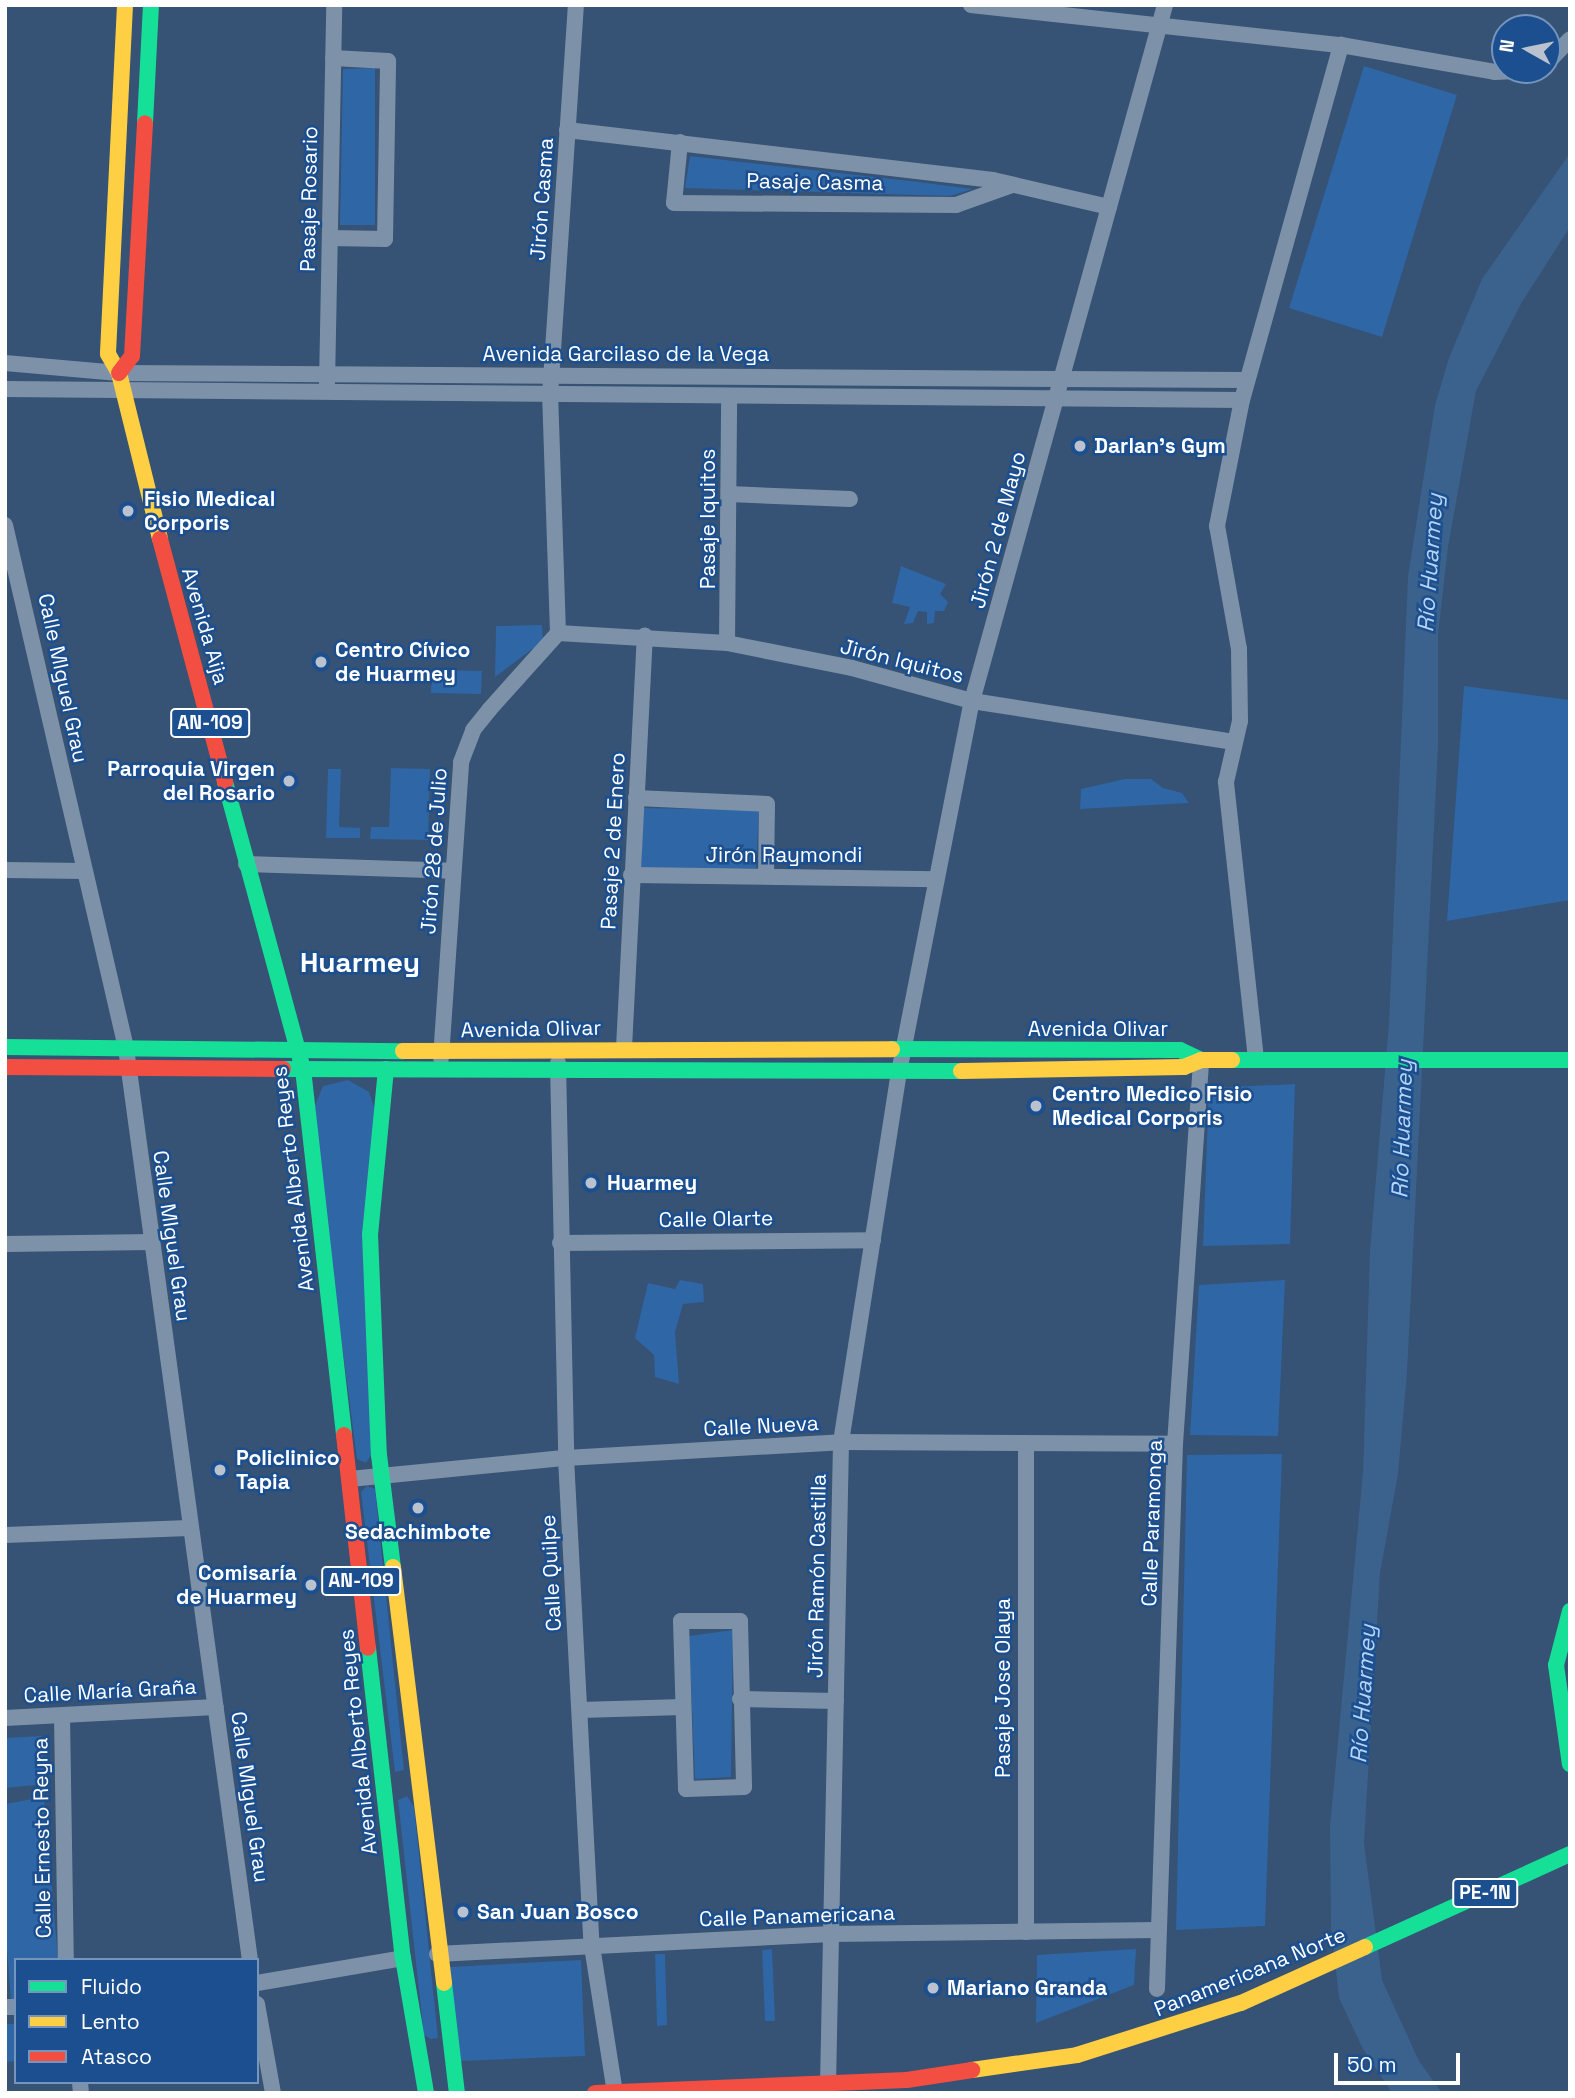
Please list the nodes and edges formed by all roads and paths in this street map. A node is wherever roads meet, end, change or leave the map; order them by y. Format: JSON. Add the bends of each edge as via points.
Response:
{"nodes":[{"id":1,"x":125,"y":5,"type":"edge"},
{"id":2,"x":150,"y":5,"type":"edge"},
{"id":3,"x":334,"y":5,"type":"edge"},
{"id":4,"x":576,"y":5,"type":"edge"},
{"id":5,"x":971,"y":5,"type":"edge"},
{"id":6,"x":1165,"y":5,"type":"edge"},
{"id":7,"x":998,"y":7,"type":"edge"},
{"id":8,"x":1158,"y":24,"type":"junction"},
{"id":9,"x":1341,"y":45,"type":"junction"},
{"id":10,"x":333,"y":58,"type":"junction"},
{"id":11,"x":1491,"y":71,"type":"edge"},
{"id":12,"x":567,"y":130,"type":"junction"},
{"id":13,"x":680,"y":142,"type":"junction"},
{"id":14,"x":1012,"y":185,"type":"junction"},
{"id":15,"x":1108,"y":207,"type":"junction"},
{"id":16,"x":330,"y":238,"type":"junction"},
{"id":17,"x":5,"y":363,"type":"edge"},
{"id":18,"x":119,"y":373,"type":"junction"},
{"id":19,"x":327,"y":373,"type":"junction"},
{"id":20,"x":552,"y":374,"type":"junction"},
{"id":21,"x":1061,"y":379,"type":"junction"},
{"id":22,"x":1247,"y":380,"type":"junction"},
{"id":23,"x":5,"y":389,"type":"edge"},
{"id":24,"x":122,"y":392,"type":"junction"},
{"id":25,"x":327,"y":393,"type":"junction"},
{"id":26,"x":550,"y":395,"type":"junction"},
{"id":27,"x":729,"y":396,"type":"junction"},
{"id":28,"x":1056,"y":397,"type":"junction"},
{"id":29,"x":1241,"y":400,"type":"junction"},
{"id":30,"x":729,"y":494,"type":"junction"},
{"id":31,"x":850,"y":499,"type":"dead end"},
{"id":32,"x":5,"y":526,"type":"edge"},
{"id":33,"x":11,"y":564,"type":"edge"},
{"id":34,"x":558,"y":633,"type":"junction"},
{"id":35,"x":645,"y":636,"type":"junction"},
{"id":36,"x":727,"y":643,"type":"junction"},
{"id":37,"x":972,"y":701,"type":"junction"},
{"id":38,"x":1234,"y":742,"type":"junction"},
{"id":39,"x":636,"y":798,"type":"junction"},
{"id":40,"x":246,"y":864,"type":"junction"},
{"id":41,"x":5,"y":870,"type":"edge"},
{"id":42,"x":83,"y":871,"type":"junction"},
{"id":43,"x":452,"y":871,"type":"junction"},
{"id":44,"x":631,"y":875,"type":"junction"},
{"id":45,"x":766,"y":876,"type":"junction"},
{"id":46,"x":936,"y":879,"type":"junction"},
{"id":47,"x":5,"y":1047,"type":"edge"},
{"id":48,"x":126,"y":1048,"type":"junction"},
{"id":49,"x":624,"y":1048,"type":"junction"},
{"id":50,"x":558,"y":1050,"type":"junction"},
{"id":51,"x":903,"y":1050,"type":"junction"},
{"id":52,"x":441,"y":1051,"type":"junction"},
{"id":53,"x":1256,"y":1059,"type":"junction"},
{"id":54,"x":1201,"y":1060,"type":"junction"},
{"id":55,"x":1570,"y":1060,"type":"edge"},
{"id":56,"x":301,"y":1061,"type":"junction"},
{"id":57,"x":5,"y":1067,"type":"edge"},
{"id":58,"x":129,"y":1067,"type":"junction"},
{"id":59,"x":386,"y":1069,"type":"junction"},
{"id":60,"x":441,"y":1069,"type":"junction"},
{"id":61,"x":557,"y":1070,"type":"junction"},
{"id":62,"x":899,"y":1072,"type":"junction"},
{"id":63,"x":873,"y":1240,"type":"junction"},
{"id":64,"x":152,"y":1242,"type":"junction"},
{"id":65,"x":560,"y":1243,"type":"junction"},
{"id":66,"x":5,"y":1244,"type":"edge"},
{"id":67,"x":841,"y":1442,"type":"junction"},
{"id":68,"x":1026,"y":1443,"type":"junction"},
{"id":69,"x":1175,"y":1444,"type":"junction"},
{"id":70,"x":566,"y":1458,"type":"junction"},
{"id":71,"x":381,"y":1475,"type":"junction"},
{"id":72,"x":350,"y":1479,"type":"junction"},
{"id":73,"x":189,"y":1528,"type":"junction"},
{"id":74,"x":5,"y":1535,"type":"edge"},
{"id":75,"x":1570,"y":1611,"type":"edge"},
{"id":76,"x":740,"y":1699,"type":"junction"},
{"id":77,"x":836,"y":1700,"type":"junction"},
{"id":78,"x":216,"y":1707,"type":"junction"},
{"id":79,"x":683,"y":1707,"type":"junction"},
{"id":80,"x":580,"y":1710,"type":"junction"},
{"id":81,"x":62,"y":1716,"type":"junction"},
{"id":82,"x":5,"y":1718,"type":"edge"},
{"id":83,"x":1570,"y":1764,"type":"edge"},
{"id":84,"x":417,"y":1784,"type":"junction"},
{"id":85,"x":383,"y":1788,"type":"junction"},
{"id":86,"x":1570,"y":1854,"type":"edge"},
{"id":87,"x":1158,"y":1930,"type":"junction"},
{"id":88,"x":1026,"y":1932,"type":"junction"},
{"id":89,"x":831,"y":1934,"type":"junction"},
{"id":90,"x":592,"y":1946,"type":"junction"},
{"id":91,"x":437,"y":1954,"type":"junction"},
{"id":92,"x":66,"y":1958,"type":"edge"},
{"id":93,"x":250,"y":1958,"type":"edge"},
{"id":94,"x":403,"y":1958,"type":"junction"},
{"id":95,"x":259,"y":1983,"type":"edge"},
{"id":96,"x":1157,"y":1989,"type":"dead end"},
{"id":97,"x":259,"y":2015,"type":"edge"},
{"id":98,"x":828,"y":2085,"type":"junction"},
{"id":99,"x":845,"y":2088,"type":"edge"},
{"id":100,"x":615,"y":2092,"type":"edge"},
{"id":101,"x":273,"y":2093,"type":"edge"},
{"id":102,"x":426,"y":2093,"type":"edge"},
{"id":103,"x":457,"y":2093,"type":"edge"},
{"id":104,"x":594,"y":2093,"type":"edge"}],
"edges":[{"from":1,"to":18,"type":"main road","name":"Avenida Aija","number":"AN-109","via":[[108,354]]},
{"from":2,"to":18,"type":"main road","via":[[132,356]]},
{"from":3,"to":10,"type":"street","name":"Pasaje Rosario"},
{"from":4,"to":12,"type":"street","name":"Jirón Casma"},
{"from":5,"to":7,"type":"street"},
{"from":6,"to":8,"type":"street","name":"Jirón 2 de Mayo"},
{"from":7,"to":8,"type":"street"},
{"from":8,"to":9,"type":"street"},
{"from":8,"to":15,"type":"street","name":"Jirón 2 de Mayo"},
{"from":9,"to":11,"type":"street"},
{"from":9,"to":22,"type":"street"},
{"from":10,"to":16,"type":"street","name":"Pasaje Rosario"},
{"from":10,"to":16,"type":"street","via":[[388,61],[385,239]]},
{"from":12,"to":13,"type":"street","name":"Pasaje Casma"},
{"from":12,"to":20,"type":"street","name":"Jirón Casma"},
{"from":13,"to":14,"type":"street","name":"Pasaje Casma"},
{"from":13,"to":14,"type":"street","name":"Pasaje Casma","via":[[674,203],[956,205]]},
{"from":14,"to":15,"type":"street","name":"Pasaje Casma"},
{"from":15,"to":21,"type":"street","name":"Jirón 2 de Mayo"},
{"from":16,"to":19,"type":"street","name":"Pasaje Rosario"},
{"from":17,"to":18,"type":"street","name":"Avenida Garcilaso de la Vega"},
{"from":18,"to":19,"type":"street","name":"Avenida Garcilaso de la Vega"},
{"from":18,"to":24,"type":"main road","name":"Avenida Aija","number":"AN-109"},
{"from":19,"to":20,"type":"street","name":"Avenida Garcilaso de la Vega"},
{"from":19,"to":25,"type":"street","name":"Pasaje Rosario"},
{"from":20,"to":21,"type":"street","name":"Avenida Garcilaso de la Vega"},
{"from":20,"to":26,"type":"street","name":"Jirón Casma"},
{"from":21,"to":22,"type":"street","name":"Avenida Garcilaso de la Vega"},
{"from":21,"to":28,"type":"street","name":"Jirón 2 de Mayo"},
{"from":22,"to":29,"type":"street"},
{"from":23,"to":24,"type":"street","name":"Avenida Garcilaso de la Vega"},
{"from":24,"to":25,"type":"street","name":"Avenida Garcilaso de la Vega"},
{"from":24,"to":40,"type":"main road","name":"Avenida Aija","number":"AN-109"},
{"from":25,"to":26,"type":"street","name":"Avenida Garcilaso de la Vega"},
{"from":26,"to":27,"type":"street","name":"Avenida Garcilaso de la Vega"},
{"from":26,"to":34,"type":"street"},
{"from":27,"to":28,"type":"street","name":"Avenida Garcilaso de la Vega"},
{"from":27,"to":30,"type":"street","name":"Pasaje Iquitos"},
{"from":28,"to":29,"type":"street","name":"Avenida Garcilaso de la Vega"},
{"from":28,"to":37,"type":"street","name":"Jirón 2 de Mayo"},
{"from":29,"to":38,"type":"street","via":[[1217,526],[1239,649],[1240,721]]},
{"from":30,"to":31,"type":"street"},
{"from":30,"to":36,"type":"street","name":"Pasaje Iquitos"},
{"from":32,"to":33,"type":"street","name":"Calle MIguel Grau"},
{"from":33,"to":42,"type":"street","name":"Calle MIguel Grau"},
{"from":34,"to":35,"type":"street","name":"Jirón Iquitos"},
{"from":34,"to":43,"type":"street","name":"Jirón 28 de Julio","via":[[473,730],[461,762]]},
{"from":35,"to":36,"type":"street","name":"Jirón Iquitos"},
{"from":35,"to":39,"type":"street","name":"Pasaje 2 de Enero"},
{"from":36,"to":37,"type":"street","name":"Jirón Iquitos","via":[[852,668]]},
{"from":37,"to":38,"type":"street","name":"Jirón Iquitos"},
{"from":37,"to":46,"type":"street","name":"Jirón 2 de Mayo"},
{"from":38,"to":53,"type":"street","via":[[1226,782]]},
{"from":39,"to":44,"type":"street","name":"Pasaje 2 de Enero"},
{"from":39,"to":45,"type":"street","via":[[767,804]]},
{"from":40,"to":43,"type":"street"},
{"from":40,"to":56,"type":"main road","name":"Avenida Aija","number":"AN-109"},
{"from":41,"to":42,"type":"street"},
{"from":42,"to":48,"type":"street","name":"Calle MIguel Grau"},
{"from":43,"to":52,"type":"street","name":"Jirón 28 de Julio"},
{"from":44,"to":45,"type":"street","name":"Jirón Raymondi"},
{"from":44,"to":49,"type":"street","name":"Pasaje 2 de Enero"},
{"from":45,"to":46,"type":"street","name":"Jirón Raymondi"},
{"from":46,"to":51,"type":"street","name":"Jirón 2 de Mayo"},
{"from":47,"to":48,"type":"main road","name":"Avenida Olivar"},
{"from":48,"to":56,"type":"main road","name":"Avenida Olivar"},
{"from":48,"to":58,"type":"street","name":"Calle MIguel Grau"},
{"from":49,"to":50,"type":"main road","name":"Avenida Olivar"},
{"from":49,"to":51,"type":"main road","name":"Avenida Olivar"},
{"from":50,"to":52,"type":"main road","name":"Avenida Olivar"},
{"from":50,"to":61,"type":"street","name":"Calle Quilpe"},
{"from":51,"to":54,"type":"main road","name":"Avenida Olivar","via":[[1180,1050]]},
{"from":51,"to":62,"type":"street","name":"Jirón 2 de Mayo"},
{"from":52,"to":56,"type":"main road","name":"Avenida Olivar"},
{"from":52,"to":60,"type":"street","name":"Jirón 28 de Julio"},
{"from":53,"to":54,"type":"main road"},
{"from":53,"to":55,"type":"main road"},
{"from":54,"to":62,"type":"main road","name":"Avenida Olivar","via":[[1184,1067]]},
{"from":54,"to":69,"type":"street","name":"Calle Paramonga"},
{"from":56,"to":58,"type":"main road","name":"Avenida Olivar"},
{"from":56,"to":59,"type":"main road","name":"Avenida Olivar"},
{"from":56,"to":72,"type":"main road","name":"Avenida Alberto Reyes","number":"AN-109"},
{"from":57,"to":58,"type":"main road","name":"Avenida Olivar"},
{"from":58,"to":64,"type":"street","name":"Calle MIguel Grau"},
{"from":59,"to":60,"type":"main road","name":"Avenida Olivar"},
{"from":59,"to":71,"type":"main road","number":"AN-109","via":[[370,1234]]},
{"from":60,"to":61,"type":"main road","name":"Avenida Olivar"},
{"from":61,"to":62,"type":"main road","name":"Avenida Olivar"},
{"from":61,"to":65,"type":"street","name":"Calle Quilpe"},
{"from":62,"to":63,"type":"street","name":"Jirón Ramón Castilla"},
{"from":63,"to":65,"type":"street","name":"Calle Olarte"},
{"from":63,"to":67,"type":"street","name":"Jirón Ramón Castilla"},
{"from":64,"to":66,"type":"street"},
{"from":64,"to":73,"type":"street","name":"Calle MIguel Grau"},
{"from":65,"to":70,"type":"street","name":"Calle Quilpe"},
{"from":67,"to":68,"type":"street","name":"Calle Nueva"},
{"from":67,"to":70,"type":"street","name":"Calle Nueva"},
{"from":67,"to":77,"type":"street","name":"Jirón Ramón Castilla"},
{"from":68,"to":69,"type":"street","name":"Calle Nueva"},
{"from":68,"to":88,"type":"street","name":"Pasaje Jose Olaya"},
{"from":69,"to":87,"type":"street","name":"Calle Paramonga"},
{"from":70,"to":71,"type":"street","name":"Calle Nueva"},
{"from":70,"to":80,"type":"street","name":"Calle Quilpe"},
{"from":71,"to":72,"type":"street","name":"Calle Nueva"},
{"from":71,"to":84,"type":"main road","number":"AN-109"},
{"from":72,"to":85,"type":"main road","name":"Avenida Alberto Reyes","number":"AN-109"},
{"from":73,"to":74,"type":"street"},
{"from":73,"to":78,"type":"street","name":"Calle MIguel Grau"},
{"from":75,"to":83,"type":"main road","via":[[1556,1665]]},
{"from":76,"to":77,"type":"street"},
{"from":76,"to":79,"type":"street","via":[[740,1621],[681,1622]]},
{"from":76,"to":79,"type":"street","via":[[744,1787],[685,1789]]},
{"from":77,"to":89,"type":"street","name":"Jirón Ramón Castilla"},
{"from":78,"to":81,"type":"street","name":"Calle María Graña"},
{"from":78,"to":93,"type":"street","name":"Calle MIguel Grau"},
{"from":79,"to":80,"type":"street"},
{"from":80,"to":90,"type":"street","name":"Calle Quilpe"},
{"from":81,"to":82,"type":"street","name":"Calle María Graña"},
{"from":81,"to":92,"type":"street","name":"Calle Ernesto Reyna"},
{"from":84,"to":85,"type":"main road"},
{"from":84,"to":91,"type":"main road","number":"AN-109"},
{"from":85,"to":94,"type":"main road","name":"Avenida Alberto Reyes","number":"AN-109"},
{"from":86,"to":99,"type":"main road","name":"Panamericana Norte","number":"PE-1N","via":[[1202,2018],[1077,2055]]},
{"from":87,"to":88,"type":"street","name":"Calle Panamericana"},
{"from":87,"to":96,"type":"street","name":"Calle Paramonga"},
{"from":88,"to":89,"type":"street","name":"Calle Panamericana"},
{"from":89,"to":90,"type":"street","name":"Calle Panamericana"},
{"from":89,"to":98,"type":"street","name":"Jirón Ramón Castilla"},
{"from":90,"to":91,"type":"street","name":"Calle Panamericana"},
{"from":90,"to":100,"type":"street","name":"Calle Quilpe"},
{"from":91,"to":103,"type":"main road","number":"AN-109"},
{"from":94,"to":95,"type":"street"},
{"from":94,"to":102,"type":"main road","name":"Avenida Alberto Reyes","number":"AN-109"},
{"from":97,"to":101,"type":"street"},
{"from":98,"to":99,"type":"main road","name":"Panamericana Norte","number":"PE-1N"},
{"from":98,"to":100,"type":"main road","name":"Panamericana Norte","number":"PE-1N"},
{"from":100,"to":104,"type":"main road","name":"Panamericana Norte","number":"PE-1N"}]}
